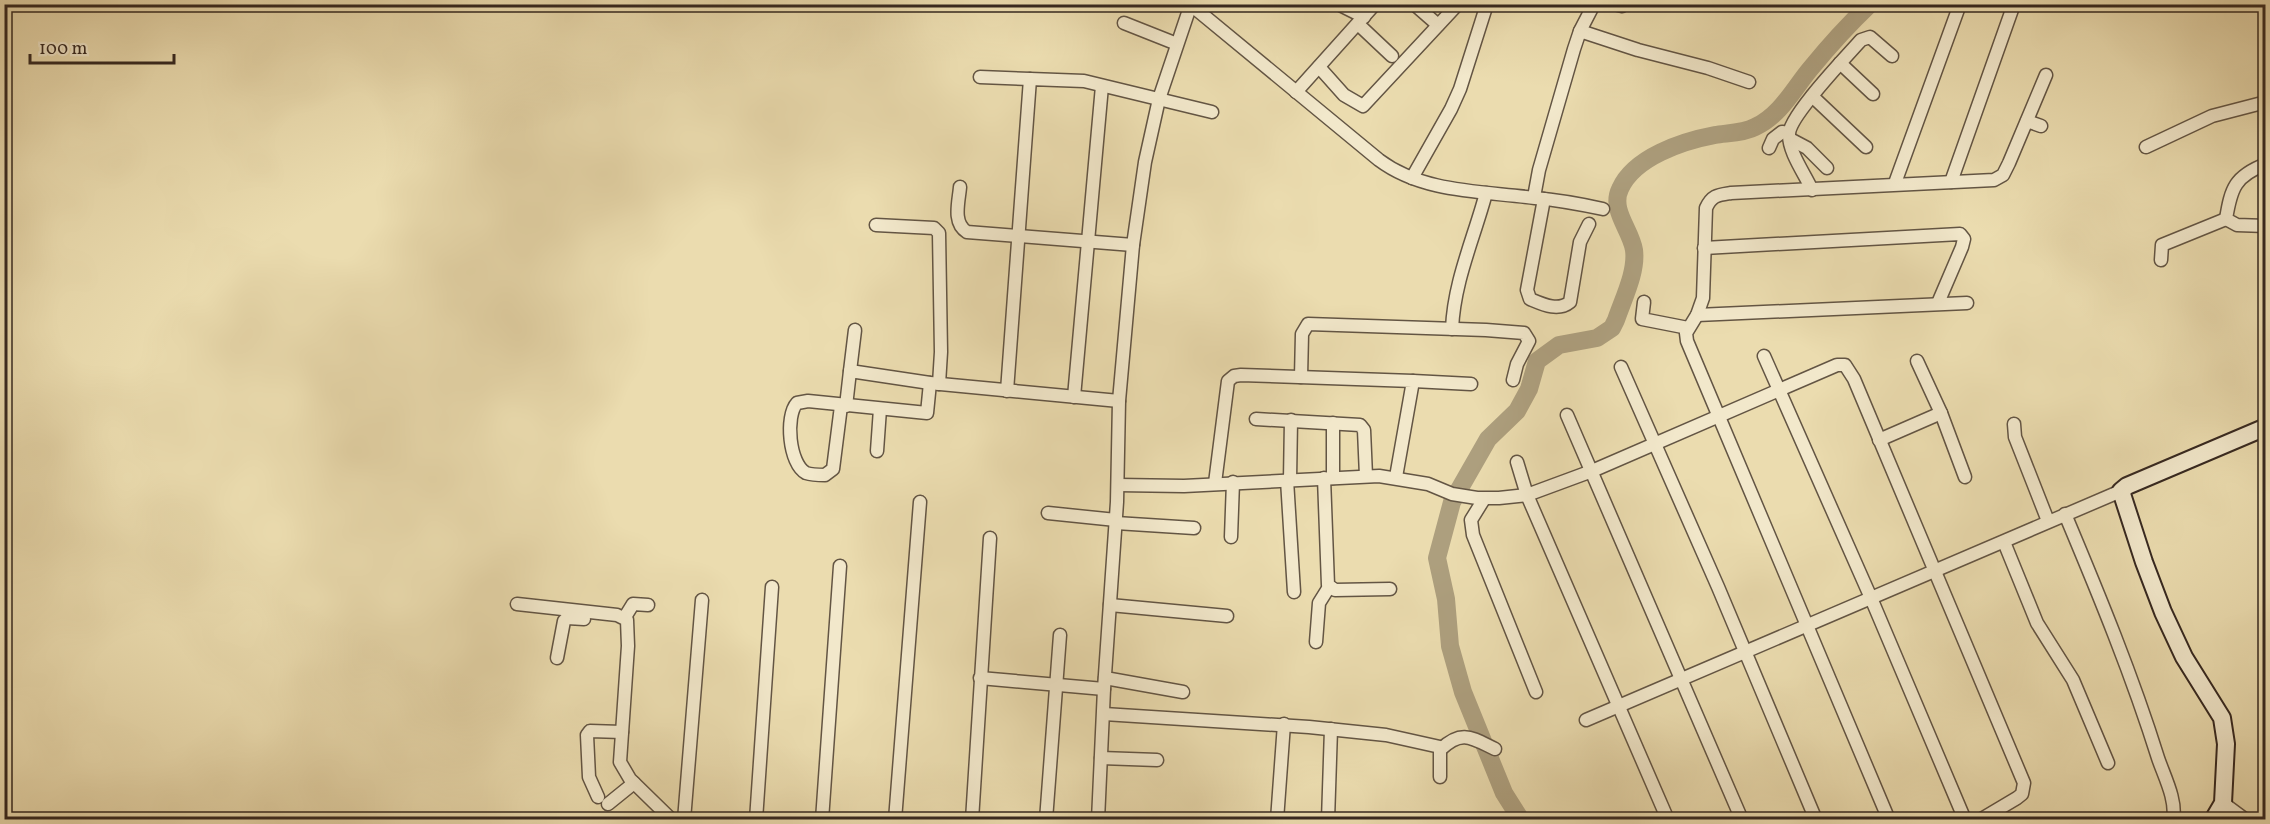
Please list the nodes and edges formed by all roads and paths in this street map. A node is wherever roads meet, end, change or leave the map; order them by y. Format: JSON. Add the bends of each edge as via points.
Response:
{"nodes":[{"id":1,"x":1338,"y":4,"type":"edge"},
{"id":2,"x":1375,"y":4,"type":"edge"},
{"id":3,"x":1414,"y":4,"type":"edge"},
{"id":4,"x":1458,"y":4,"type":"edge"},
{"id":5,"x":1487,"y":4,"type":"edge"},
{"id":6,"x":1594,"y":4,"type":"edge"},
{"id":7,"x":1614,"y":4,"type":"edge"},
{"id":8,"x":1624,"y":4,"type":"edge"},
{"id":9,"x":1960,"y":4,"type":"edge"},
{"id":10,"x":2014,"y":4,"type":"edge"},
{"id":11,"x":1191,"y":5,"type":"edge"},
{"id":12,"x":1361,"y":20,"type":"junction"},
{"id":13,"x":1124,"y":23,"type":"dead end"},
{"id":14,"x":1438,"y":25,"type":"junction"},
{"id":15,"x":1580,"y":31,"type":"junction"},
{"id":16,"x":1177,"y":44,"type":"junction"},
{"id":17,"x":1392,"y":56,"type":"dead end"},
{"id":18,"x":1892,"y":56,"type":"dead end"},
{"id":19,"x":1840,"y":63,"type":"junction"},
{"id":20,"x":1318,"y":67,"type":"junction"},
{"id":21,"x":2046,"y":75,"type":"dead end"},
{"id":22,"x":980,"y":77,"type":"dead end"},
{"id":23,"x":1030,"y":79,"type":"junction"},
{"id":24,"x":1749,"y":82,"type":"dead end"},
{"id":25,"x":1102,"y":86,"type":"junction"},
{"id":26,"x":1296,"y":92,"type":"junction"},
{"id":27,"x":1873,"y":94,"type":"dead end"},
{"id":28,"x":1812,"y":96,"type":"junction"},
{"id":29,"x":1159,"y":99,"type":"junction"},
{"id":30,"x":2265,"y":102,"type":"edge"},
{"id":31,"x":1212,"y":112,"type":"dead end"},
{"id":32,"x":2027,"y":121,"type":"junction"},
{"id":33,"x":2041,"y":126,"type":"dead end"},
{"id":34,"x":1789,"y":136,"type":"junction"},
{"id":35,"x":1866,"y":147,"type":"dead end"},
{"id":36,"x":2146,"y":147,"type":"dead end"},
{"id":37,"x":1769,"y":148,"type":"dead end"},
{"id":38,"x":2265,"y":164,"type":"edge"},
{"id":39,"x":1827,"y":168,"type":"dead end"},
{"id":40,"x":1412,"y":178,"type":"junction"},
{"id":41,"x":1951,"y":182,"type":"junction"},
{"id":42,"x":1895,"y":183,"type":"junction"},
{"id":43,"x":960,"y":187,"type":"dead end"},
{"id":44,"x":1812,"y":190,"type":"junction"},
{"id":45,"x":1486,"y":193,"type":"junction"},
{"id":46,"x":1539,"y":198,"type":"junction"},
{"id":47,"x":1603,"y":209,"type":"dead end"},
{"id":48,"x":2226,"y":219,"type":"junction"},
{"id":49,"x":1588,"y":224,"type":"dead end"},
{"id":50,"x":876,"y":225,"type":"dead end"},
{"id":51,"x":2265,"y":226,"type":"edge"},
{"id":52,"x":1019,"y":236,"type":"junction"},
{"id":53,"x":1087,"y":243,"type":"junction"},
{"id":54,"x":1133,"y":245,"type":"junction"},
{"id":55,"x":1704,"y":248,"type":"junction"},
{"id":56,"x":2161,"y":260,"type":"dead end"},
{"id":57,"x":1644,"y":302,"type":"dead end"},
{"id":58,"x":1938,"y":303,"type":"junction"},
{"id":59,"x":1967,"y":303,"type":"dead end"},
{"id":60,"x":1697,"y":315,"type":"junction"},
{"id":61,"x":1688,"y":328,"type":"junction"},
{"id":62,"x":1452,"y":329,"type":"junction"},
{"id":63,"x":855,"y":330,"type":"dead end"},
{"id":64,"x":1764,"y":356,"type":"dead end"},
{"id":65,"x":1917,"y":361,"type":"dead end"},
{"id":66,"x":1621,"y":367,"type":"dead end"},
{"id":67,"x":849,"y":371,"type":"junction"},
{"id":68,"x":1301,"y":377,"type":"junction"},
{"id":69,"x":1513,"y":380,"type":"dead end"},
{"id":70,"x":1413,"y":381,"type":"junction"},
{"id":71,"x":934,"y":384,"type":"junction"},
{"id":72,"x":1471,"y":384,"type":"dead end"},
{"id":73,"x":1780,"y":390,"type":"junction"},
{"id":74,"x":1007,"y":391,"type":"junction"},
{"id":75,"x":1074,"y":397,"type":"junction"},
{"id":76,"x":1119,"y":401,"type":"junction"},
{"id":77,"x":843,"y":406,"type":"junction"},
{"id":78,"x":880,"y":409,"type":"junction"},
{"id":79,"x":1941,"y":413,"type":"junction"},
{"id":80,"x":1567,"y":415,"type":"dead end"},
{"id":81,"x":1718,"y":418,"type":"junction"},
{"id":82,"x":1256,"y":419,"type":"dead end"},
{"id":83,"x":1291,"y":420,"type":"junction"},
{"id":84,"x":1333,"y":423,"type":"junction"},
{"id":85,"x":2014,"y":424,"type":"dead end"},
{"id":86,"x":2265,"y":427,"type":"edge"},
{"id":87,"x":1880,"y":441,"type":"junction"},
{"id":88,"x":1655,"y":444,"type":"junction"},
{"id":89,"x":877,"y":451,"type":"dead end"},
{"id":90,"x":1517,"y":462,"type":"dead end"},
{"id":91,"x":1592,"y":471,"type":"junction"},
{"id":92,"x":1366,"y":476,"type":"junction"},
{"id":93,"x":1396,"y":477,"type":"junction"},
{"id":94,"x":1965,"y":477,"type":"dead end"},
{"id":95,"x":1328,"y":478,"type":"junction"},
{"id":96,"x":1288,"y":480,"type":"junction"},
{"id":97,"x":1233,"y":482,"type":"junction"},
{"id":98,"x":1215,"y":483,"type":"junction"},
{"id":99,"x":1118,"y":484,"type":"junction"},
{"id":100,"x":2121,"y":491,"type":"junction"},
{"id":101,"x":1527,"y":495,"type":"junction"},
{"id":102,"x":1480,"y":498,"type":"junction"},
{"id":103,"x":920,"y":502,"type":"dead end"},
{"id":104,"x":1048,"y":513,"type":"dead end"},
{"id":105,"x":2065,"y":514,"type":"junction"},
{"id":106,"x":1116,"y":521,"type":"junction"},
{"id":107,"x":2049,"y":521,"type":"junction"},
{"id":108,"x":1194,"y":528,"type":"dead end"},
{"id":109,"x":990,"y":537,"type":"dead end"},
{"id":110,"x":1231,"y":537,"type":"dead end"},
{"id":111,"x":2004,"y":542,"type":"junction"},
{"id":112,"x":840,"y":566,"type":"dead end"},
{"id":113,"x":1935,"y":571,"type":"junction"},
{"id":114,"x":772,"y":587,"type":"dead end"},
{"id":115,"x":1329,"y":587,"type":"junction"},
{"id":116,"x":1390,"y":589,"type":"dead end"},
{"id":117,"x":1294,"y":592,"type":"dead end"},
{"id":118,"x":1871,"y":598,"type":"junction"},
{"id":119,"x":702,"y":600,"type":"dead end"},
{"id":120,"x":517,"y":604,"type":"dead end"},
{"id":121,"x":648,"y":605,"type":"dead end"},
{"id":122,"x":1110,"y":605,"type":"junction"},
{"id":123,"x":1227,"y":616,"type":"dead end"},
{"id":124,"x":627,"y":620,"type":"junction"},
{"id":125,"x":1808,"y":624,"type":"junction"},
{"id":126,"x":1060,"y":635,"type":"dead end"},
{"id":127,"x":1316,"y":642,"type":"dead end"},
{"id":128,"x":1745,"y":650,"type":"junction"},
{"id":129,"x":557,"y":658,"type":"dead end"},
{"id":130,"x":980,"y":678,"type":"junction"},
{"id":131,"x":1681,"y":678,"type":"junction"},
{"id":132,"x":1104,"y":684,"type":"junction"},
{"id":133,"x":1056,"y":686,"type":"junction"},
{"id":134,"x":1183,"y":692,"type":"dead end"},
{"id":135,"x":1536,"y":692,"type":"dead end"},
{"id":136,"x":1620,"y":705,"type":"junction"},
{"id":137,"x":1104,"y":714,"type":"junction"},
{"id":138,"x":1586,"y":720,"type":"dead end"},
{"id":139,"x":1284,"y":724,"type":"junction"},
{"id":140,"x":1331,"y":729,"type":"junction"},
{"id":141,"x":622,"y":732,"type":"junction"},
{"id":142,"x":1441,"y":749,"type":"junction"},
{"id":143,"x":1495,"y":749,"type":"dead end"},
{"id":144,"x":1101,"y":758,"type":"junction"},
{"id":145,"x":1157,"y":760,"type":"dead end"},
{"id":146,"x":2108,"y":763,"type":"dead end"},
{"id":147,"x":1440,"y":777,"type":"dead end"},
{"id":148,"x":634,"y":783,"type":"junction"},
{"id":149,"x":2223,"y":803,"type":"junction"},
{"id":150,"x":672,"y":819,"type":"edge"},
{"id":151,"x":684,"y":819,"type":"edge"},
{"id":152,"x":756,"y":819,"type":"edge"},
{"id":153,"x":822,"y":819,"type":"edge"},
{"id":154,"x":896,"y":819,"type":"edge"},
{"id":155,"x":972,"y":819,"type":"edge"},
{"id":156,"x":1046,"y":819,"type":"edge"},
{"id":157,"x":1098,"y":819,"type":"edge"},
{"id":158,"x":1277,"y":819,"type":"edge"},
{"id":159,"x":1328,"y":819,"type":"edge"},
{"id":160,"x":1668,"y":819,"type":"edge"},
{"id":161,"x":1742,"y":819,"type":"edge"},
{"id":162,"x":1816,"y":819,"type":"edge"},
{"id":163,"x":1889,"y":819,"type":"edge"},
{"id":164,"x":1965,"y":819,"type":"edge"},
{"id":165,"x":1980,"y":819,"type":"edge"},
{"id":166,"x":2173,"y":819,"type":"edge"},
{"id":167,"x":2213,"y":819,"type":"edge"},
{"id":168,"x":2246,"y":819,"type":"edge"}],
"edges":[{"from":1,"to":12,"type":"street"},
{"from":2,"to":12,"type":"street"},
{"from":3,"to":14,"type":"street"},
{"from":4,"to":14,"type":"street"},
{"from":5,"to":40,"type":"street","via":[[1451,109]]},
{"from":6,"to":15,"type":"street"},
{"from":7,"to":8,"type":"street"},
{"from":9,"to":42,"type":"street"},
{"from":10,"to":41,"type":"street"},
{"from":11,"to":16,"type":"street"},
{"from":11,"to":26,"type":"street"},
{"from":12,"to":17,"type":"street"},
{"from":12,"to":20,"type":"street"},
{"from":13,"to":16,"type":"street"},
{"from":14,"to":20,"type":"street","via":[[1363,106],[1344,94]]},
{"from":15,"to":24,"type":"street"},
{"from":15,"to":46,"type":"street","via":[[1558,100]]},
{"from":16,"to":29,"type":"street"},
{"from":18,"to":19,"type":"street","via":[[1868,36]]},
{"from":19,"to":27,"type":"street"},
{"from":19,"to":28,"type":"street"},
{"from":20,"to":26,"type":"street"},
{"from":21,"to":32,"type":"street"},
{"from":22,"to":23,"type":"street"},
{"from":23,"to":25,"type":"street","via":[[1084,81]]},
{"from":23,"to":52,"type":"street"},
{"from":25,"to":29,"type":"street"},
{"from":25,"to":53,"type":"street"},
{"from":26,"to":40,"type":"street","via":[[1386,165]]},
{"from":28,"to":34,"type":"street"},
{"from":28,"to":35,"type":"street"},
{"from":29,"to":31,"type":"street"},
{"from":29,"to":54,"type":"street"},
{"from":30,"to":36,"type":"street","via":[[2212,116]]},
{"from":32,"to":33,"type":"street"},
{"from":32,"to":41,"type":"street","via":[[2003,175],[1994,180]]},
{"from":34,"to":37,"type":"street","via":[[1782,132],[1777,135]]},
{"from":34,"to":39,"type":"street"},
{"from":34,"to":44,"type":"street"},
{"from":38,"to":48,"type":"street","via":[[2240,178],[2232,190]]},
{"from":40,"to":45,"type":"street","via":[[1426,184]]},
{"from":41,"to":42,"type":"street"},
{"from":42,"to":44,"type":"street"},
{"from":43,"to":52,"type":"street","via":[[957,221],[961,229]]},
{"from":44,"to":55,"type":"street","via":[[1710,198]]},
{"from":45,"to":46,"type":"street"},
{"from":45,"to":62,"type":"street","via":[[1460,279]]},
{"from":46,"to":47,"type":"street"},
{"from":46,"to":49,"type":"street","via":[[1527,290],[1530,299],[1549,306],[1570,302]]},
{"from":48,"to":51,"type":"street","via":[[2237,225]]},
{"from":48,"to":56,"type":"street","via":[[2162,245]]},
{"from":50,"to":71,"type":"street","via":[[934,228],[939,233],[941,352]]},
{"from":52,"to":53,"type":"street"},
{"from":52,"to":74,"type":"street"},
{"from":53,"to":54,"type":"street"},
{"from":53,"to":75,"type":"street"},
{"from":54,"to":76,"type":"street"},
{"from":55,"to":58,"type":"street","via":[[1960,234],[1964,239],[1962,247]]},
{"from":55,"to":60,"type":"street","via":[[1703,298]]},
{"from":57,"to":61,"type":"street","via":[[1642,319]]},
{"from":58,"to":59,"type":"street"},
{"from":58,"to":60,"type":"street"},
{"from":60,"to":61,"type":"street"},
{"from":61,"to":81,"type":"street","via":[[1687,341]]},
{"from":62,"to":68,"type":"street","via":[[1308,324],[1302,334]]},
{"from":62,"to":69,"type":"street","via":[[1524,333],[1528,341]]},
{"from":63,"to":67,"type":"street"},
{"from":64,"to":73,"type":"street"},
{"from":65,"to":79,"type":"street"},
{"from":66,"to":88,"type":"street"},
{"from":67,"to":71,"type":"street"},
{"from":67,"to":77,"type":"street"},
{"from":68,"to":70,"type":"street"},
{"from":68,"to":98,"type":"street","via":[[1241,375],[1229,379]]},
{"from":70,"to":72,"type":"street"},
{"from":70,"to":93,"type":"street"},
{"from":71,"to":74,"type":"street"},
{"from":71,"to":78,"type":"street","via":[[927,413]]},
{"from":73,"to":81,"type":"street"},
{"from":73,"to":87,"type":"street","via":[[1845,365]]},
{"from":73,"to":118,"type":"street"},
{"from":74,"to":75,"type":"street"},
{"from":75,"to":76,"type":"street"},
{"from":76,"to":99,"type":"street"},
{"from":77,"to":77,"type":"street","via":[[808,401],[794,405],[790,444],[805,472],[825,475],[832,469]]},
{"from":77,"to":78,"type":"street"},
{"from":78,"to":89,"type":"street"},
{"from":79,"to":87,"type":"street"},
{"from":79,"to":94,"type":"street"},
{"from":80,"to":91,"type":"street"},
{"from":81,"to":88,"type":"street"},
{"from":81,"to":125,"type":"street"},
{"from":82,"to":83,"type":"street"},
{"from":83,"to":84,"type":"street"},
{"from":83,"to":96,"type":"street"},
{"from":84,"to":92,"type":"street","via":[[1354,423],[1363,428]]},
{"from":84,"to":95,"type":"street"},
{"from":85,"to":107,"type":"street","via":[[2015,437]]},
{"from":86,"to":100,"type":"street"},
{"from":87,"to":113,"type":"street"},
{"from":88,"to":91,"type":"street"},
{"from":88,"to":128,"type":"street"},
{"from":90,"to":101,"type":"street"},
{"from":91,"to":101,"type":"street"},
{"from":91,"to":131,"type":"street"},
{"from":92,"to":93,"type":"street"},
{"from":92,"to":95,"type":"street"},
{"from":93,"to":102,"type":"street"},
{"from":95,"to":96,"type":"street"},
{"from":95,"to":115,"type":"street"},
{"from":96,"to":97,"type":"street"},
{"from":96,"to":117,"type":"street"},
{"from":97,"to":98,"type":"street"},
{"from":97,"to":110,"type":"street"},
{"from":98,"to":99,"type":"street"},
{"from":99,"to":106,"type":"street"},
{"from":100,"to":105,"type":"street"},
{"from":100,"to":149,"type":"street","via":[[2144,562],[2184,657],[2222,718],[2226,744]]},
{"from":101,"to":102,"type":"street"},
{"from":101,"to":136,"type":"street"},
{"from":102,"to":135,"type":"street","via":[[1471,520],[1473,535]]},
{"from":103,"to":154,"type":"street"},
{"from":104,"to":106,"type":"street"},
{"from":105,"to":107,"type":"street"},
{"from":105,"to":166,"type":"street","via":[[2146,720],[2171,797]]},
{"from":106,"to":108,"type":"street"},
{"from":106,"to":122,"type":"street"},
{"from":107,"to":111,"type":"street"},
{"from":109,"to":130,"type":"street"},
{"from":111,"to":113,"type":"street"},
{"from":111,"to":146,"type":"street","via":[[2037,623],[2073,680]]},
{"from":112,"to":153,"type":"street"},
{"from":113,"to":118,"type":"street"},
{"from":113,"to":165,"type":"street","via":[[2024,783],[2022,794]]},
{"from":114,"to":152,"type":"street"},
{"from":115,"to":116,"type":"street"},
{"from":115,"to":127,"type":"street","via":[[1318,603]]},
{"from":118,"to":125,"type":"street"},
{"from":118,"to":164,"type":"street"},
{"from":119,"to":151,"type":"street"},
{"from":120,"to":124,"type":"street"},
{"from":121,"to":124,"type":"street","via":[[633,604]]},
{"from":122,"to":123,"type":"street"},
{"from":122,"to":132,"type":"street"},
{"from":124,"to":129,"type":"street","via":[[567,618],[562,625]]},
{"from":124,"to":141,"type":"street"},
{"from":125,"to":128,"type":"street"},
{"from":125,"to":163,"type":"street"},
{"from":126,"to":133,"type":"street"},
{"from":128,"to":131,"type":"street"},
{"from":128,"to":162,"type":"street"},
{"from":130,"to":133,"type":"street"},
{"from":130,"to":155,"type":"street"},
{"from":131,"to":136,"type":"street"},
{"from":131,"to":161,"type":"street"},
{"from":132,"to":133,"type":"street"},
{"from":132,"to":134,"type":"street"},
{"from":132,"to":137,"type":"street"},
{"from":133,"to":156,"type":"street"},
{"from":136,"to":138,"type":"street"},
{"from":136,"to":160,"type":"street"},
{"from":137,"to":139,"type":"street"},
{"from":137,"to":144,"type":"street"},
{"from":139,"to":140,"type":"street"},
{"from":139,"to":158,"type":"street"},
{"from":140,"to":142,"type":"street","via":[[1403,738]]},
{"from":140,"to":159,"type":"street"},
{"from":141,"to":148,"type":"street","via":[[620,762]]},
{"from":141,"to":148,"type":"street","via":[[590,731],[586,735],[589,777],[603,801]]},
{"from":142,"to":143,"type":"street","via":[[1465,736]]},
{"from":142,"to":147,"type":"street"},
{"from":144,"to":145,"type":"street"},
{"from":144,"to":157,"type":"street"},
{"from":148,"to":150,"type":"street"},
{"from":149,"to":167,"type":"street"},
{"from":149,"to":168,"type":"street"}]}
